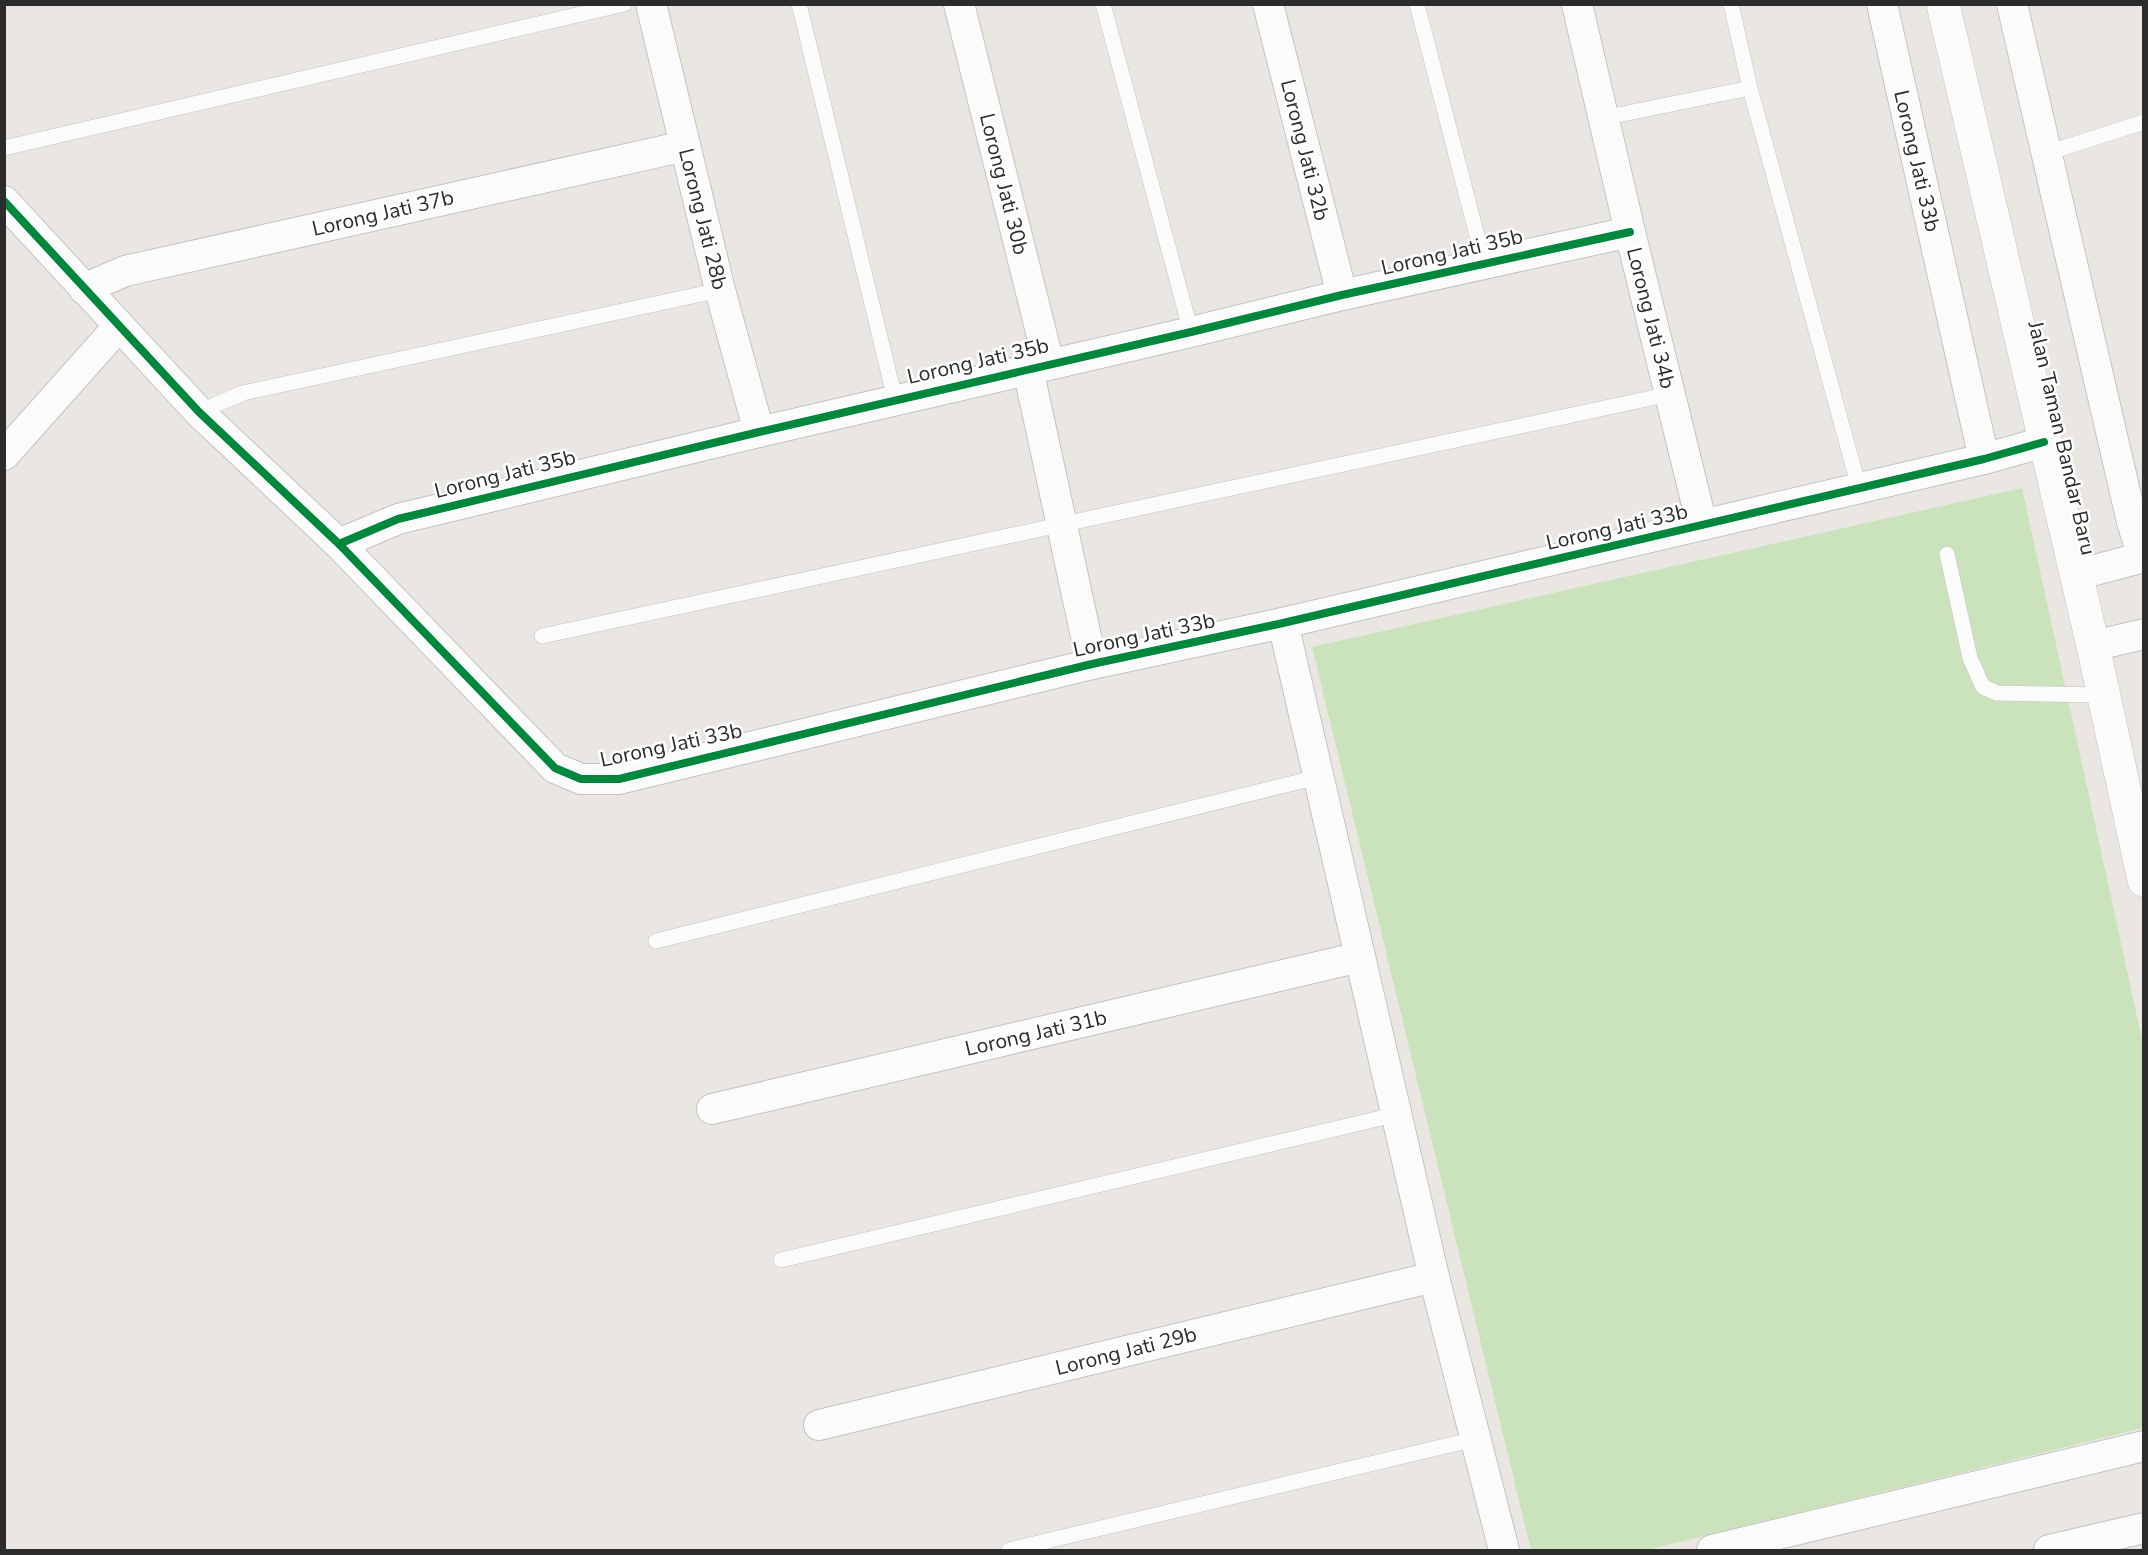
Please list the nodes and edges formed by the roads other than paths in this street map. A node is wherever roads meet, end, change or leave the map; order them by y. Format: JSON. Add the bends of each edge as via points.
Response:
{"nodes":[{"id":1,"x":624,"y":4,"type":"edge"},
{"id":2,"x":651,"y":4,"type":"edge"},
{"id":3,"x":799,"y":4,"type":"edge"},
{"id":4,"x":959,"y":4,"type":"edge"},
{"id":5,"x":1103,"y":4,"type":"edge"},
{"id":6,"x":1269,"y":4,"type":"edge"},
{"id":7,"x":1417,"y":4,"type":"edge"},
{"id":8,"x":1577,"y":4,"type":"edge"},
{"id":9,"x":1731,"y":4,"type":"edge"},
{"id":10,"x":1882,"y":4,"type":"edge"},
{"id":11,"x":1943,"y":4,"type":"edge"},
{"id":12,"x":2012,"y":4,"type":"edge"},
{"id":13,"x":1750,"y":88,"type":"junction"},
{"id":14,"x":1604,"y":118,"type":"junction"},
{"id":15,"x":2144,"y":122,"type":"edge"},
{"id":16,"x":685,"y":146,"type":"junction"},
{"id":17,"x":4,"y":148,"type":"edge"},
{"id":18,"x":2047,"y":153,"type":"junction"},
{"id":19,"x":4,"y":201,"type":"edge"},
{"id":20,"x":1630,"y":232,"type":"junction"},
{"id":21,"x":1484,"y":263,"type":"junction"},
{"id":22,"x":84,"y":289,"type":"junction"},
{"id":23,"x":720,"y":290,"type":"junction"},
{"id":24,"x":1342,"y":295,"type":"junction"},
{"id":25,"x":119,"y":326,"type":"junction"},
{"id":26,"x":1191,"y":332,"type":"junction"},
{"id":27,"x":1038,"y":366,"type":"junction"},
{"id":28,"x":1670,"y":394,"type":"junction"},
{"id":29,"x":895,"y":399,"type":"junction"},
{"id":30,"x":199,"y":412,"type":"junction"},
{"id":31,"x":759,"y":432,"type":"junction"},
{"id":32,"x":2044,"y":442,"type":"junction"},
{"id":33,"x":4,"y":455,"type":"edge"},
{"id":34,"x":1984,"y":459,"type":"junction"},
{"id":35,"x":1858,"y":488,"type":"junction"},
{"id":36,"x":1702,"y":525,"type":"junction"},
{"id":37,"x":1061,"y":526,"type":"junction"},
{"id":38,"x":339,"y":544,"type":"junction"},
{"id":39,"x":1947,"y":554,"type":"dead end"},
{"id":40,"x":2143,"y":557,"type":"edge"},
{"id":41,"x":2076,"y":575,"type":"junction"},
{"id":42,"x":1283,"y":623,"type":"junction"},
{"id":43,"x":2144,"y":634,"type":"edge"},
{"id":44,"x":542,"y":636,"type":"dead end"},
{"id":45,"x":2092,"y":646,"type":"junction"},
{"id":46,"x":1092,"y":664,"type":"junction"},
{"id":47,"x":2102,"y":695,"type":"junction"},
{"id":48,"x":1318,"y":777,"type":"junction"},
{"id":49,"x":2144,"y":880,"type":"edge"},
{"id":50,"x":656,"y":940,"type":"dead end"},
{"id":51,"x":1359,"y":957,"type":"junction"},
{"id":52,"x":712,"y":1109,"type":"dead end"},
{"id":53,"x":1398,"y":1114,"type":"junction"},
{"id":54,"x":781,"y":1260,"type":"dead end"},
{"id":55,"x":1434,"y":1277,"type":"junction"},
{"id":56,"x":819,"y":1425,"type":"dead end"},
{"id":57,"x":1475,"y":1439,"type":"junction"},
{"id":58,"x":2144,"y":1446,"type":"edge"},
{"id":59,"x":2144,"y":1528,"type":"edge"},
{"id":60,"x":1009,"y":1551,"type":"edge"},
{"id":61,"x":1504,"y":1551,"type":"edge"},
{"id":62,"x":1712,"y":1551,"type":"edge"},
{"id":63,"x":2049,"y":1551,"type":"edge"}],
"edges":[{"from":1,"to":17,"type":"lane"},
{"from":2,"to":16,"type":"street","name":"Lorong Jati 28b"},
{"from":3,"to":29,"type":"lane"},
{"from":4,"to":27,"type":"street","name":"Lorong Jati 30b"},
{"from":5,"to":26,"type":"lane"},
{"from":6,"to":24,"type":"street","name":"Lorong Jati 32b"},
{"from":7,"to":21,"type":"lane"},
{"from":8,"to":14,"type":"street","name":"Lorong Jati 34b"},
{"from":9,"to":13,"type":"lane"},
{"from":10,"to":34,"type":"street","name":"Lorong Jati 33b"},
{"from":11,"to":32,"type":"street","name":"Jalan Taman Bandar Baru"},
{"from":12,"to":18,"type":"street"},
{"from":13,"to":14,"type":"lane"},
{"from":13,"to":35,"type":"lane"},
{"from":14,"to":20,"type":"street","name":"Lorong Jati 34b"},
{"from":15,"to":18,"type":"lane"},
{"from":16,"to":22,"type":"street","name":"Lorong Jati 37b","via":[[125,271]]},
{"from":16,"to":23,"type":"street","name":"Lorong Jati 28b"},
{"from":18,"to":40,"type":"street"},
{"from":19,"to":22,"type":"street","name":"Lorong Jati 33b"},
{"from":20,"to":21,"type":"street","name":"Lorong Jati 35b"},
{"from":20,"to":28,"type":"street","name":"Lorong Jati 34b"},
{"from":21,"to":24,"type":"street","name":"Lorong Jati 35b"},
{"from":22,"to":25,"type":"street","name":"Lorong Jati 33b"},
{"from":23,"to":30,"type":"lane","via":[[243,393]]},
{"from":23,"to":31,"type":"street","name":"Lorong Jati 28b"},
{"from":24,"to":26,"type":"street","name":"Lorong Jati 35b"},
{"from":25,"to":30,"type":"street","name":"Lorong Jati 33b"},
{"from":25,"to":33,"type":"street"},
{"from":26,"to":27,"type":"street","name":"Lorong Jati 35b"},
{"from":27,"to":29,"type":"street","name":"Lorong Jati 35b"},
{"from":27,"to":37,"type":"street","name":"Lorong Jati 30b"},
{"from":28,"to":36,"type":"street","name":"Lorong Jati 34b"},
{"from":28,"to":37,"type":"lane"},
{"from":29,"to":31,"type":"street","name":"Lorong Jati 35b"},
{"from":30,"to":38,"type":"street","name":"Lorong Jati 33b"},
{"from":31,"to":38,"type":"street","name":"Lorong Jati 35b","via":[[398,519]]},
{"from":32,"to":34,"type":"street","name":"Lorong Jati 33b"},
{"from":32,"to":41,"type":"street","name":"Jalan Taman Bandar Baru"},
{"from":34,"to":35,"type":"street","name":"Lorong Jati 33b"},
{"from":35,"to":36,"type":"street","name":"Lorong Jati 33b"},
{"from":36,"to":42,"type":"street","name":"Lorong Jati 33b"},
{"from":37,"to":44,"type":"lane"},
{"from":37,"to":46,"type":"street","name":"Lorong Jati 30b"},
{"from":38,"to":46,"type":"street","name":"Lorong Jati 33b","via":[[555,768],[580,779],[619,779]]},
{"from":39,"to":47,"type":"lane","via":[[1970,658],[1983,687],[1996,693]]},
{"from":40,"to":41,"type":"street"},
{"from":41,"to":45,"type":"street","name":"Jalan Taman Bandar Baru"},
{"from":42,"to":46,"type":"street","name":"Lorong Jati 33b"},
{"from":42,"to":48,"type":"street"},
{"from":43,"to":45,"type":"street"},
{"from":45,"to":47,"type":"street","name":"Jalan Taman Bandar Baru"},
{"from":47,"to":49,"type":"street","name":"Jalan Taman Bandar Baru"},
{"from":48,"to":50,"type":"lane"},
{"from":48,"to":51,"type":"street"},
{"from":51,"to":52,"type":"street","name":"Lorong Jati 31b"},
{"from":51,"to":53,"type":"street"},
{"from":53,"to":54,"type":"lane"},
{"from":53,"to":55,"type":"street"},
{"from":55,"to":56,"type":"street","name":"Lorong Jati 29b"},
{"from":55,"to":57,"type":"street"},
{"from":57,"to":60,"type":"lane"},
{"from":57,"to":61,"type":"street"},
{"from":58,"to":62,"type":"street"},
{"from":59,"to":63,"type":"street"}]}
